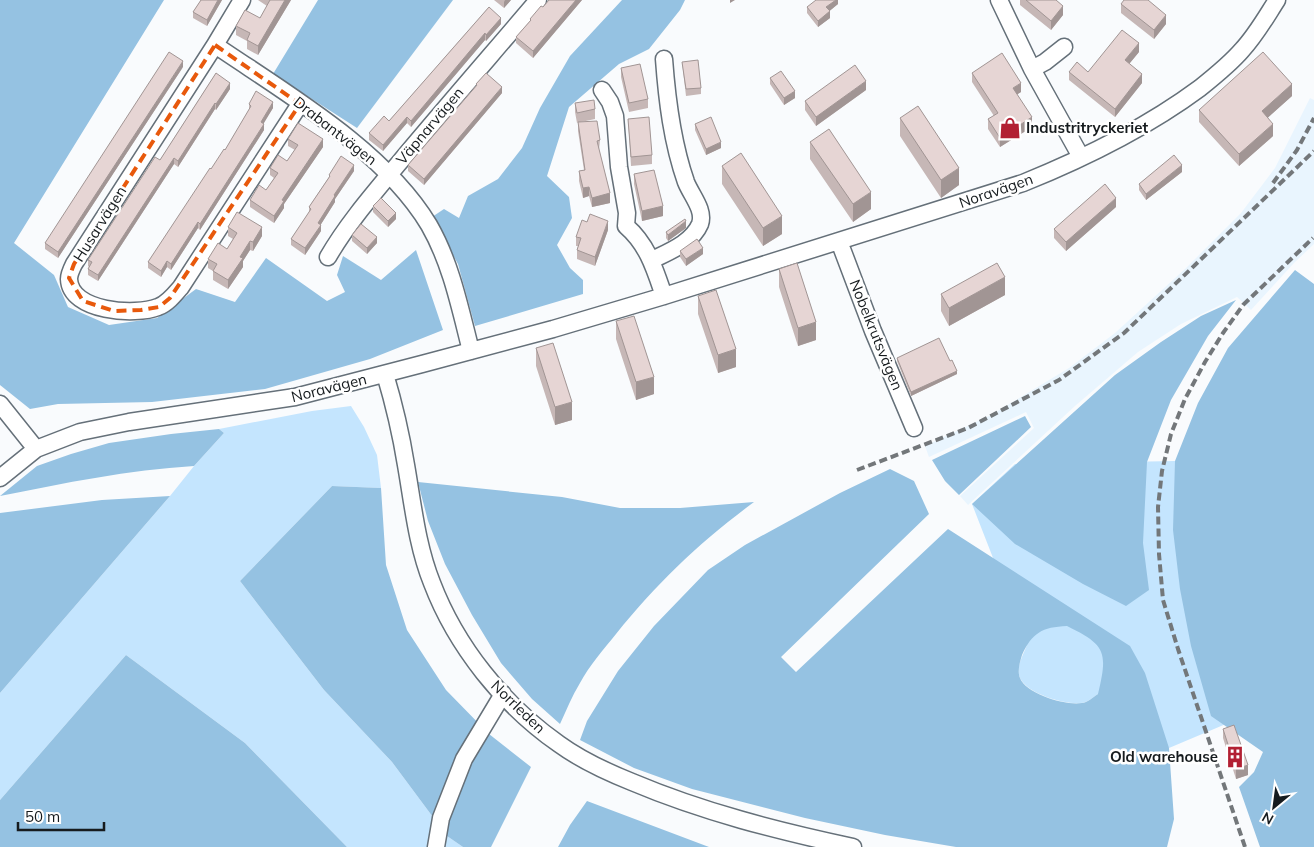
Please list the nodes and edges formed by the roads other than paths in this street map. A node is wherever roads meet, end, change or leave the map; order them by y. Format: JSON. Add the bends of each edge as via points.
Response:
{"nodes":[{"id":1,"x":242,"y":0,"type":"edge"},
{"id":2,"x":538,"y":0,"type":"edge"},
{"id":3,"x":999,"y":0,"type":"edge"},
{"id":4,"x":1277,"y":0,"type":"edge"},
{"id":5,"x":215,"y":45,"type":"junction"},
{"id":6,"x":1064,"y":47,"type":"dead end"},
{"id":7,"x":664,"y":58,"type":"dead end"},
{"id":8,"x":1032,"y":69,"type":"junction"},
{"id":9,"x":602,"y":90,"type":"dead end"},
{"id":10,"x":300,"y":104,"type":"junction"},
{"id":11,"x":1081,"y":157,"type":"junction"},
{"id":12,"x":389,"y":175,"type":"junction"},
{"id":13,"x":839,"y":241,"type":"junction"},
{"id":14,"x":328,"y":258,"type":"dead end"},
{"id":15,"x":652,"y":260,"type":"junction"},
{"id":16,"x":664,"y":296,"type":"junction"},
{"id":17,"x":471,"y":351,"type":"junction"},
{"id":18,"x":385,"y":374,"type":"junction"},
{"id":19,"x":0,"y":404,"type":"edge"},
{"id":20,"x":914,"y":428,"type":"dead end"},
{"id":21,"x":36,"y":449,"type":"junction"},
{"id":22,"x":0,"y":478,"type":"edge"},
{"id":23,"x":503,"y":694,"type":"junction"},
{"id":24,"x":436,"y":847,"type":"edge"},
{"id":25,"x":853,"y":847,"type":"edge"}],
"edges":[{"from":1,"to":5,"type":"street","name":"Husarvägen"},
{"from":2,"to":12,"type":"street","name":"Väpnarvägen"},
{"from":3,"to":8,"type":"street"},
{"from":4,"to":11,"type":"street","name":"Noravägen","via":[[1242,50],[1214,77],[1166,112]]},
{"from":5,"to":10,"type":"street","name":"Drabantvägen"},
{"from":5,"to":10,"type":"street","name":"Husarvägen","via":[[74,264],[69,278],[83,301],[114,311],[159,307],[170,298],[181,287]]},
{"from":6,"to":8,"type":"street"},
{"from":7,"to":15,"type":"street","via":[[679,160],[701,213],[700,224],[691,236],[678,248]]},
{"from":8,"to":11,"type":"street"},
{"from":9,"to":15,"type":"street","via":[[615,116],[626,226],[636,234]]},
{"from":10,"to":12,"type":"street","name":"Drabantvägen","via":[[372,157]]},
{"from":11,"to":13,"type":"street","name":"Noravägen","via":[[1051,172],[984,196]]},
{"from":12,"to":14,"type":"street","name":"Väpnarvägen"},
{"from":12,"to":17,"type":"street","name":"Drabantvägen","via":[[412,200],[441,250],[452,278]]},
{"from":13,"to":16,"type":"street","name":"Noravägen"},
{"from":13,"to":20,"type":"street","name":"Nobelkrutsvägen"},
{"from":15,"to":16,"type":"street"},
{"from":16,"to":17,"type":"street","name":"Noravägen"},
{"from":17,"to":18,"type":"street","name":"Noravägen"},
{"from":18,"to":21,"type":"street","name":"Noravägen","via":[[295,398],[80,432]]},
{"from":18,"to":23,"type":"street","name":"Norrleden","via":[[398,417],[416,525],[431,582],[472,657]]},
{"from":19,"to":21,"type":"street"},
{"from":21,"to":22,"type":"street","name":"Noravägen"},
{"from":23,"to":24,"type":"street","via":[[464,759],[442,818]]},
{"from":23,"to":25,"type":"street","name":"Norrleden","via":[[560,745],[618,776],[707,810]]}]}
